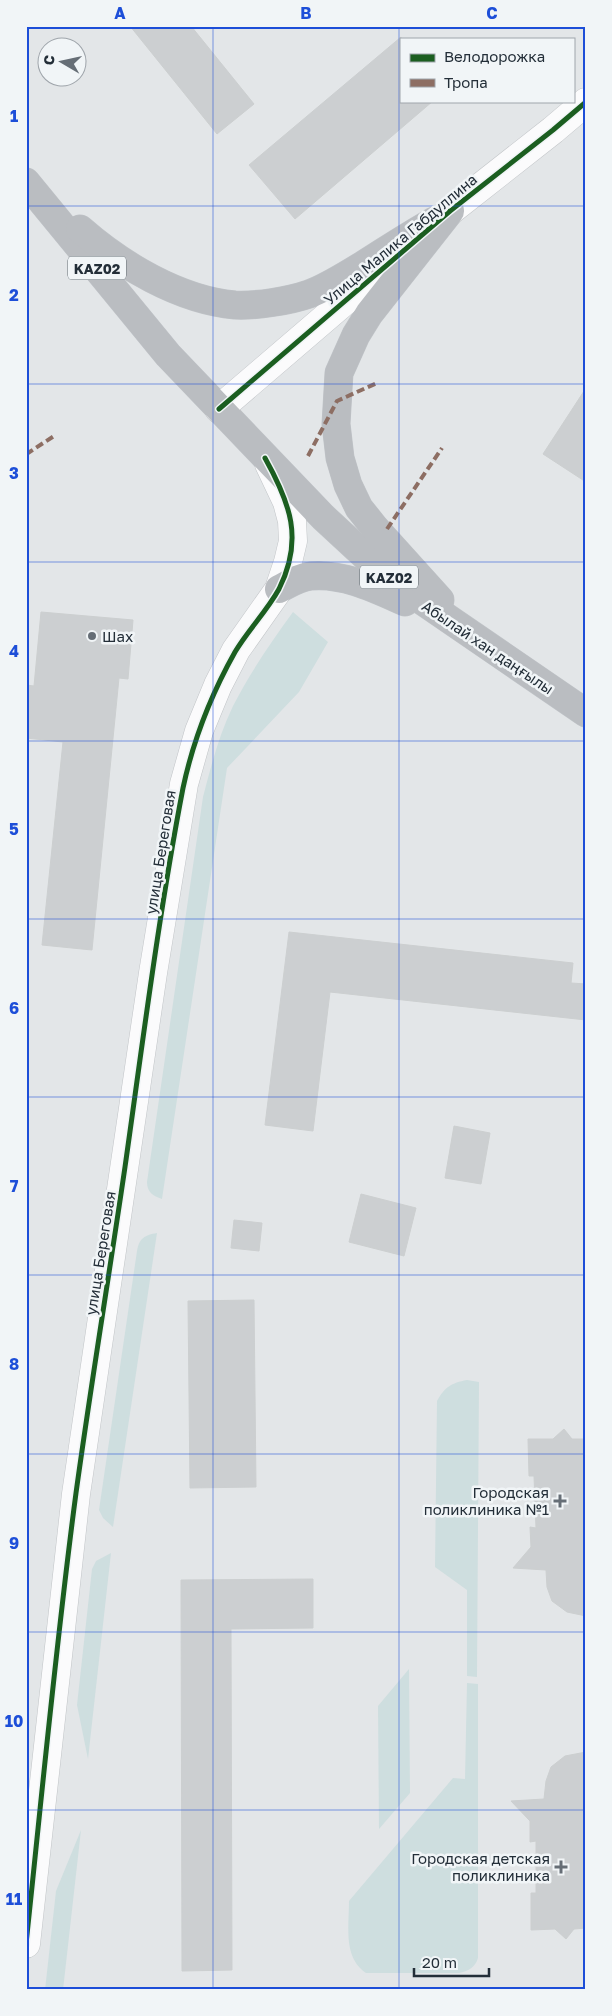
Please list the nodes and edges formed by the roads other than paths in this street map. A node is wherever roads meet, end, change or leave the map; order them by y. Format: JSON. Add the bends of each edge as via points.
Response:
{"nodes":[{"id":1,"x":586,"y":102,"type":"edge"},
{"id":2,"x":28,"y":184,"type":"edge"},
{"id":3,"x":450,"y":211,"type":"junction"},
{"id":4,"x":219,"y":409,"type":"junction"},
{"id":5,"x":265,"y":458,"type":"junction"},
{"id":6,"x":279,"y":589,"type":"junction"},
{"id":7,"x":471,"y":635,"type":"junction"},
{"id":8,"x":586,"y":713,"type":"edge"},
{"id":9,"x":26,"y":1944,"type":"edge"}],
"edges":[{"from":1,"to":3,"type":"street","name":"Улица Малика Габдуллина"},
{"from":2,"to":3,"type":"highway","via":[[100,247],[134,269],[183,292],[235,305],[286,300],[309,294],[333,283]]},
{"from":2,"to":4,"type":"highway","name":"Абылай хан даңғылы","number":"KАZ02","via":[[168,355]]},
{"from":3,"to":4,"type":"street","name":"Улица Малика Габдуллина"},
{"from":3,"to":7,"type":"highway","via":[[356,335],[339,373],[336,424],[340,458],[359,508]]},
{"from":4,"to":5,"type":"highway","name":"Абылай хан даңғылы","number":"KАZ02"},
{"from":5,"to":6,"type":"street","name":"улица Береговая","via":[[288,502],[292,522],[293,541]]},
{"from":5,"to":7,"type":"highway","name":"Абылай хан даңғылы","number":"KАZ02","via":[[390,578]]},
{"from":6,"to":7,"type":"highway","via":[[310,576],[342,578],[408,603]]},
{"from":6,"to":9,"type":"street","name":"улица Береговая","via":[[236,650],[218,685],[199,731],[184,784],[76,1494]]},
{"from":7,"to":8,"type":"highway","name":"Абылай хан даңғылы","number":"KАZ02"}]}
